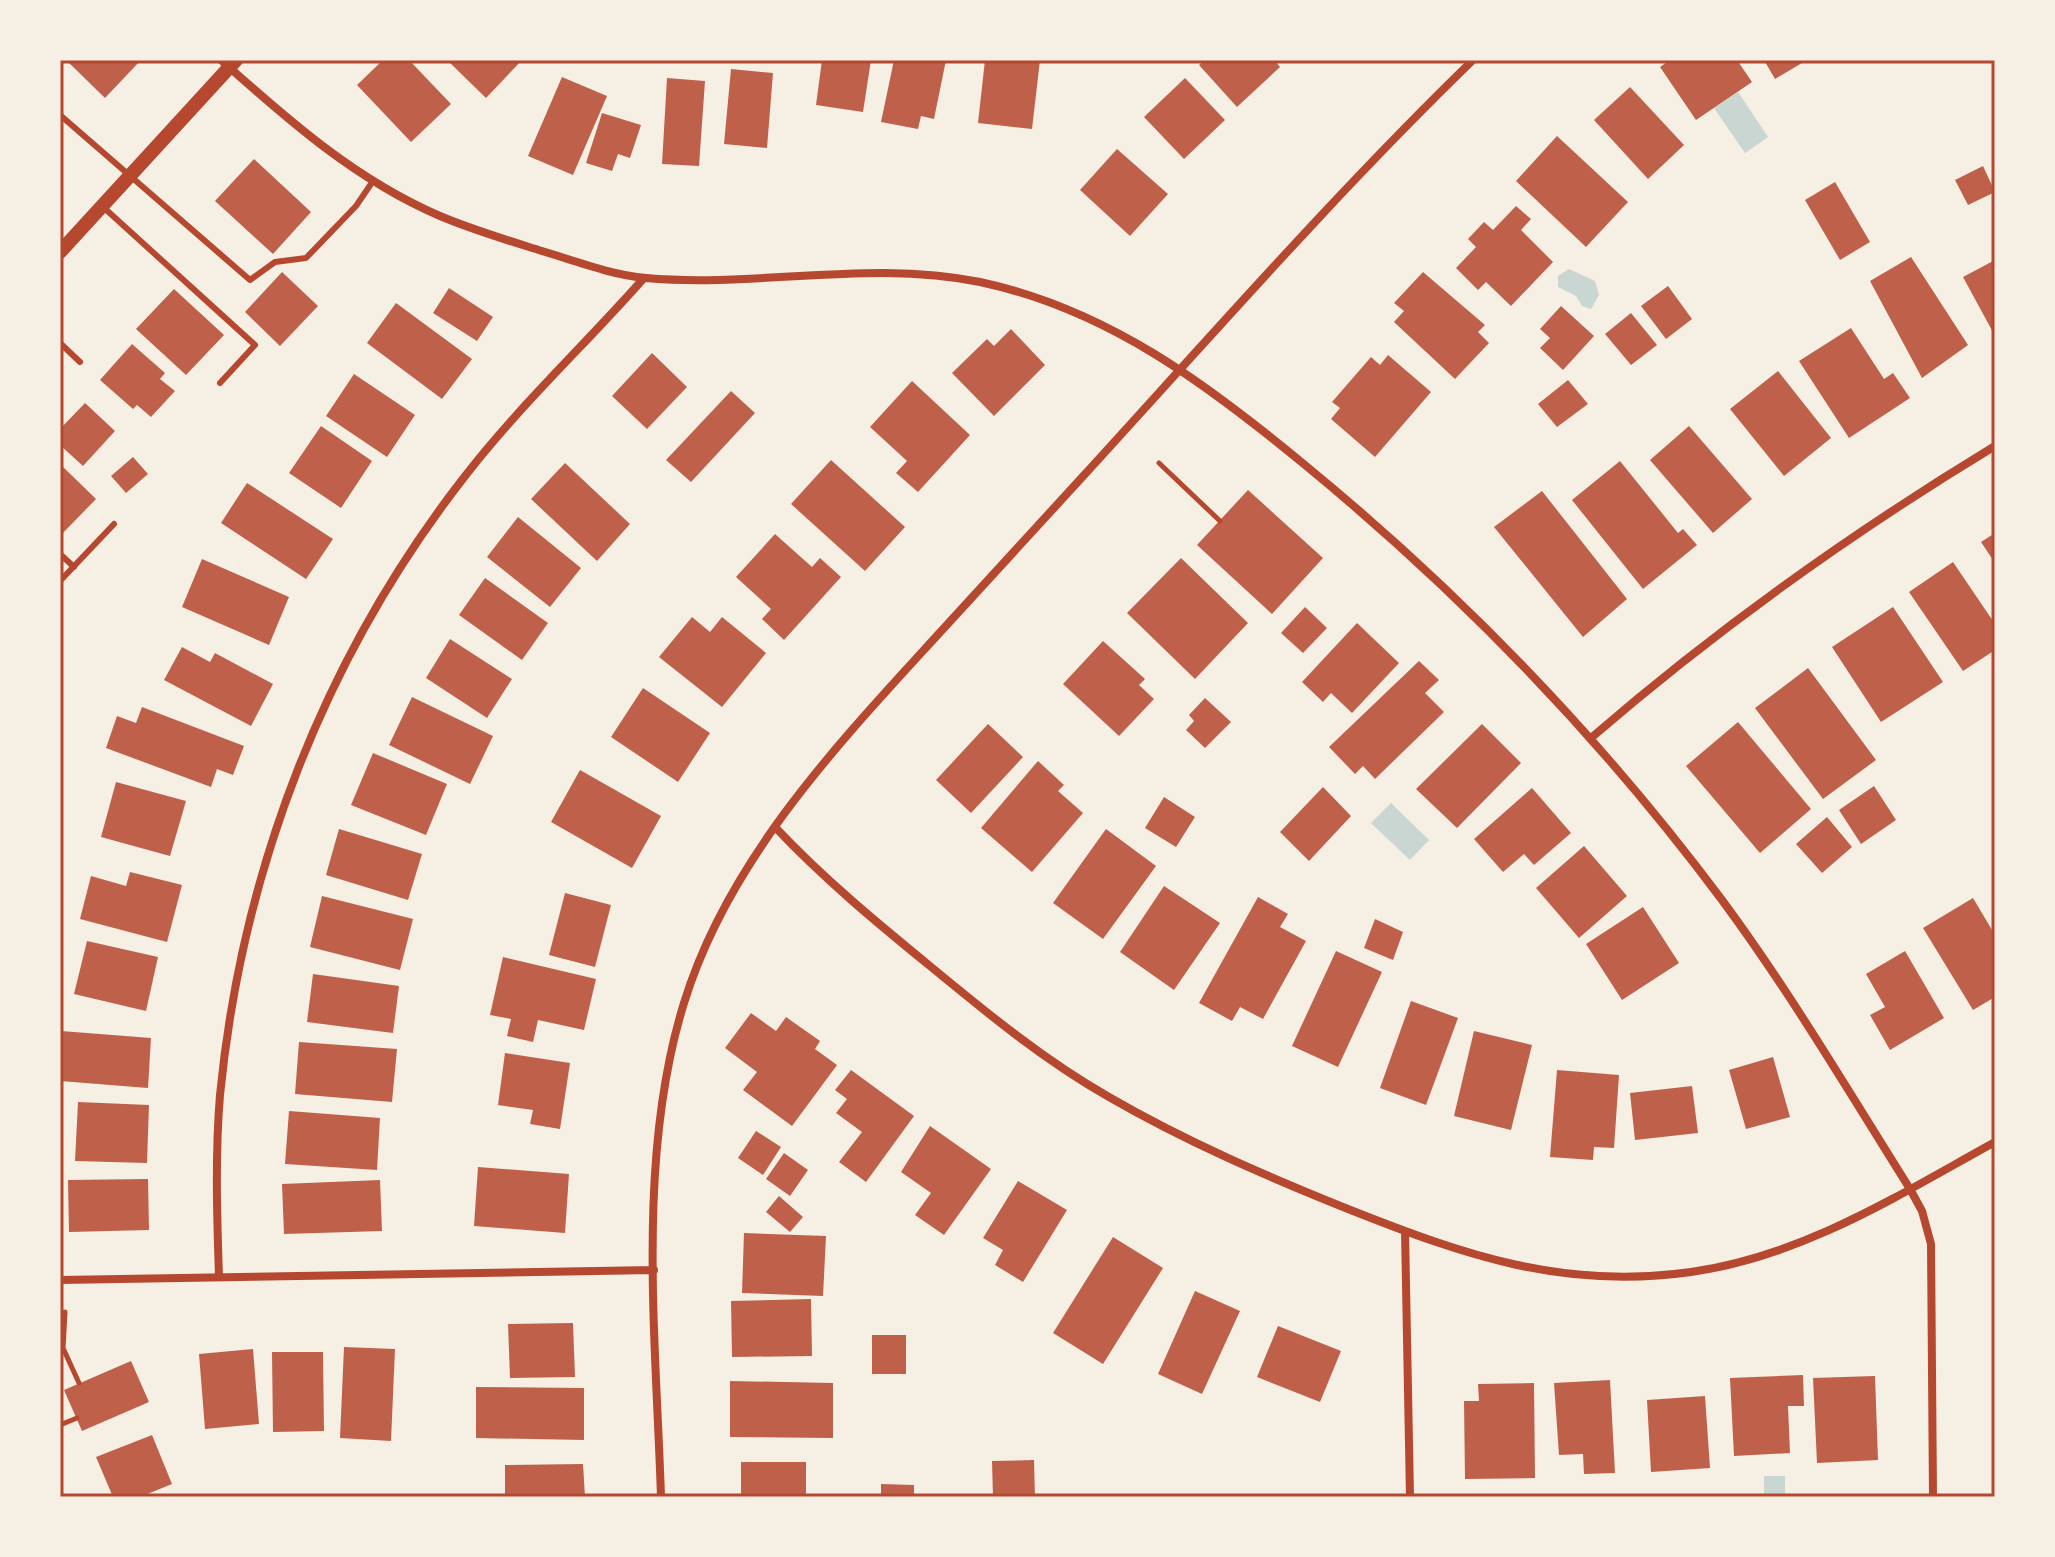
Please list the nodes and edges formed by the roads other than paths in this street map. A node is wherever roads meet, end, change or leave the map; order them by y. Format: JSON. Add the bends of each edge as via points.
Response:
{"nodes":[{"id":1,"x":1473,"y":60,"type":"edge"},
{"id":2,"x":229,"y":62,"type":"edge"},
{"id":3,"x":60,"y":115,"type":"edge"},
{"id":4,"x":131,"y":175,"type":"junction"},
{"id":5,"x":373,"y":181,"type":"junction"},
{"id":6,"x":102,"y":206,"type":"junction"},
{"id":7,"x":60,"y":252,"type":"edge"},
{"id":8,"x":644,"y":278,"type":"junction"},
{"id":9,"x":60,"y":343,"type":"edge"},
{"id":10,"x":80,"y":362,"type":"dead end"},
{"id":11,"x":1182,"y":369,"type":"junction"},
{"id":12,"x":220,"y":383,"type":"dead end"},
{"id":13,"x":1995,"y":446,"type":"edge"},
{"id":14,"x":114,"y":524,"type":"dead end"},
{"id":15,"x":60,"y":554,"type":"edge"},
{"id":16,"x":74,"y":567,"type":"junction"},
{"id":17,"x":60,"y":581,"type":"edge"},
{"id":18,"x":1591,"y":738,"type":"junction"},
{"id":19,"x":775,"y":827,"type":"junction"},
{"id":20,"x":1995,"y":1142,"type":"edge"},
{"id":21,"x":1910,"y":1189,"type":"junction"},
{"id":22,"x":1405,"y":1231,"type":"junction"},
{"id":23,"x":654,"y":1270,"type":"junction"},
{"id":24,"x":219,"y":1277,"type":"junction"},
{"id":25,"x":60,"y":1280,"type":"edge"},
{"id":26,"x":661,"y":1497,"type":"edge"},
{"id":27,"x":1410,"y":1497,"type":"edge"},
{"id":28,"x":1933,"y":1497,"type":"edge"}],
"edges":[{"from":1,"to":11,"type":"street"},
{"from":2,"to":4,"type":"street"},
{"from":2,"to":5,"type":"street","via":[[296,128]]},
{"from":3,"to":4,"type":"lane"},
{"from":4,"to":5,"type":"lane","via":[[250,280],[275,262],[306,258]]},
{"from":4,"to":6,"type":"street"},
{"from":5,"to":8,"type":"street","via":[[481,232]]},
{"from":6,"to":7,"type":"street"},
{"from":6,"to":12,"type":"lane","via":[[255,345]]},
{"from":8,"to":11,"type":"street","via":[[873,272],[968,280],[1109,326]]},
{"from":8,"to":24,"type":"street","via":[[534,394],[431,522],[373,610],[306,746],[255,896],[233,998],[220,1098]]},
{"from":9,"to":10,"type":"lane"},
{"from":11,"to":18,"type":"street","via":[[1379,524],[1479,619]]},
{"from":11,"to":19,"type":"street","via":[[855,726]]},
{"from":13,"to":18,"type":"street","via":[[1890,509],[1776,589]]},
{"from":14,"to":16,"type":"lane"},
{"from":15,"to":16,"type":"lane"},
{"from":16,"to":17,"type":"lane"},
{"from":18,"to":21,"type":"street","via":[[1743,929]]},
{"from":19,"to":22,"type":"street","via":[[828,882],[1062,1068],[1205,1148]]},
{"from":19,"to":23,"type":"street","via":[[704,943],[682,1006],[659,1134]]},
{"from":20,"to":21,"type":"street"},
{"from":21,"to":22,"type":"street","via":[[1828,1233],[1762,1257],[1650,1276],[1546,1273],[1493,1262]]},
{"from":21,"to":28,"type":"street","via":[[1931,1244]]},
{"from":22,"to":27,"type":"street"},
{"from":23,"to":24,"type":"street"},
{"from":23,"to":26,"type":"street"},
{"from":24,"to":25,"type":"street"}]}
